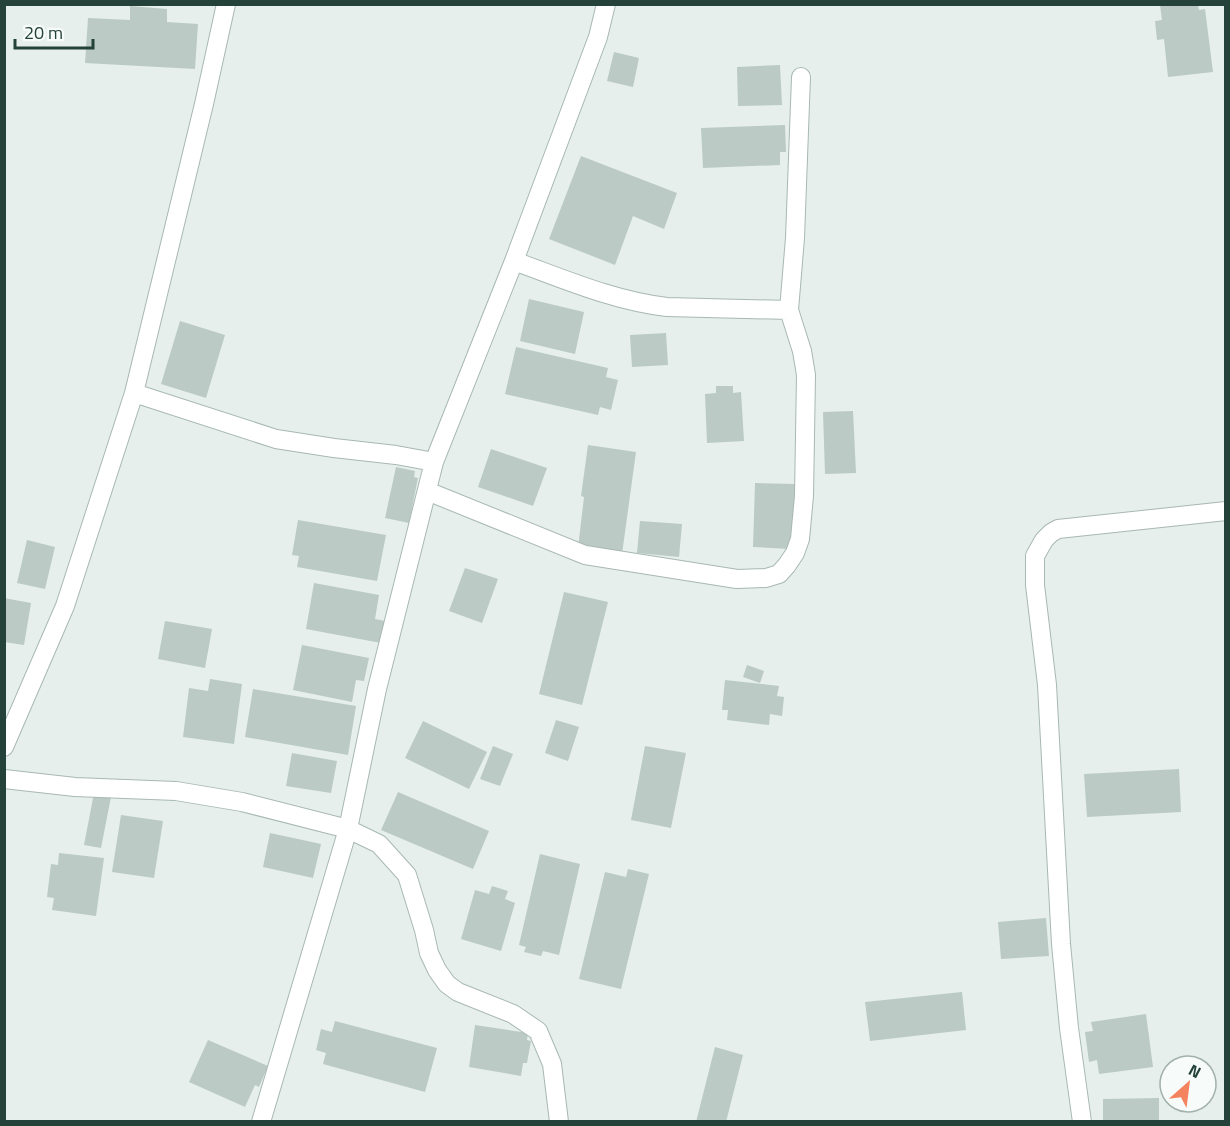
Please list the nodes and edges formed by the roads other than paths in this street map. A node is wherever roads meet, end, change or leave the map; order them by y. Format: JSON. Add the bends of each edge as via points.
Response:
{"nodes":[{"id":1,"x":225,"y":4,"type":"edge"},
{"id":2,"x":606,"y":4,"type":"edge"},
{"id":3,"x":801,"y":77,"type":"dead end"},
{"id":4,"x":514,"y":261,"type":"junction"},
{"id":5,"x":789,"y":309,"type":"junction"},
{"id":6,"x":134,"y":393,"type":"junction"},
{"id":7,"x":434,"y":462,"type":"junction"},
{"id":8,"x":427,"y":491,"type":"junction"},
{"id":9,"x":1226,"y":511,"type":"edge"},
{"id":10,"x":4,"y":747,"type":"edge"},
{"id":11,"x":4,"y":779,"type":"edge"},
{"id":12,"x":348,"y":829,"type":"junction"},
{"id":13,"x":261,"y":1122,"type":"edge"},
{"id":14,"x":559,"y":1122,"type":"edge"},
{"id":15,"x":1083,"y":1122,"type":"edge"}],
"edges":[{"from":1,"to":6,"type":"street","via":[[202,116]]},
{"from":2,"to":4,"type":"street","via":[[598,37]]},
{"from":3,"to":5,"type":"street"},
{"from":4,"to":5,"type":"street","via":[[648,305]]},
{"from":4,"to":7,"type":"street"},
{"from":5,"to":8,"type":"street","via":[[806,375],[804,496],[800,539],[795,553],[778,574],[737,579],[585,555]]},
{"from":6,"to":7,"type":"street","via":[[276,439]]},
{"from":6,"to":10,"type":"street","via":[[65,606]]},
{"from":7,"to":8,"type":"street"},
{"from":8,"to":12,"type":"street","via":[[376,689]]},
{"from":9,"to":15,"type":"street","via":[[1058,529],[1044,540],[1035,556],[1047,685],[1061,944]]},
{"from":11,"to":12,"type":"street","via":[[75,787],[176,791],[242,802]]},
{"from":12,"to":13,"type":"street"},
{"from":12,"to":14,"type":"street","via":[[379,844],[407,875],[429,953],[447,984],[513,1014],[538,1032],[552,1064]]}]}
